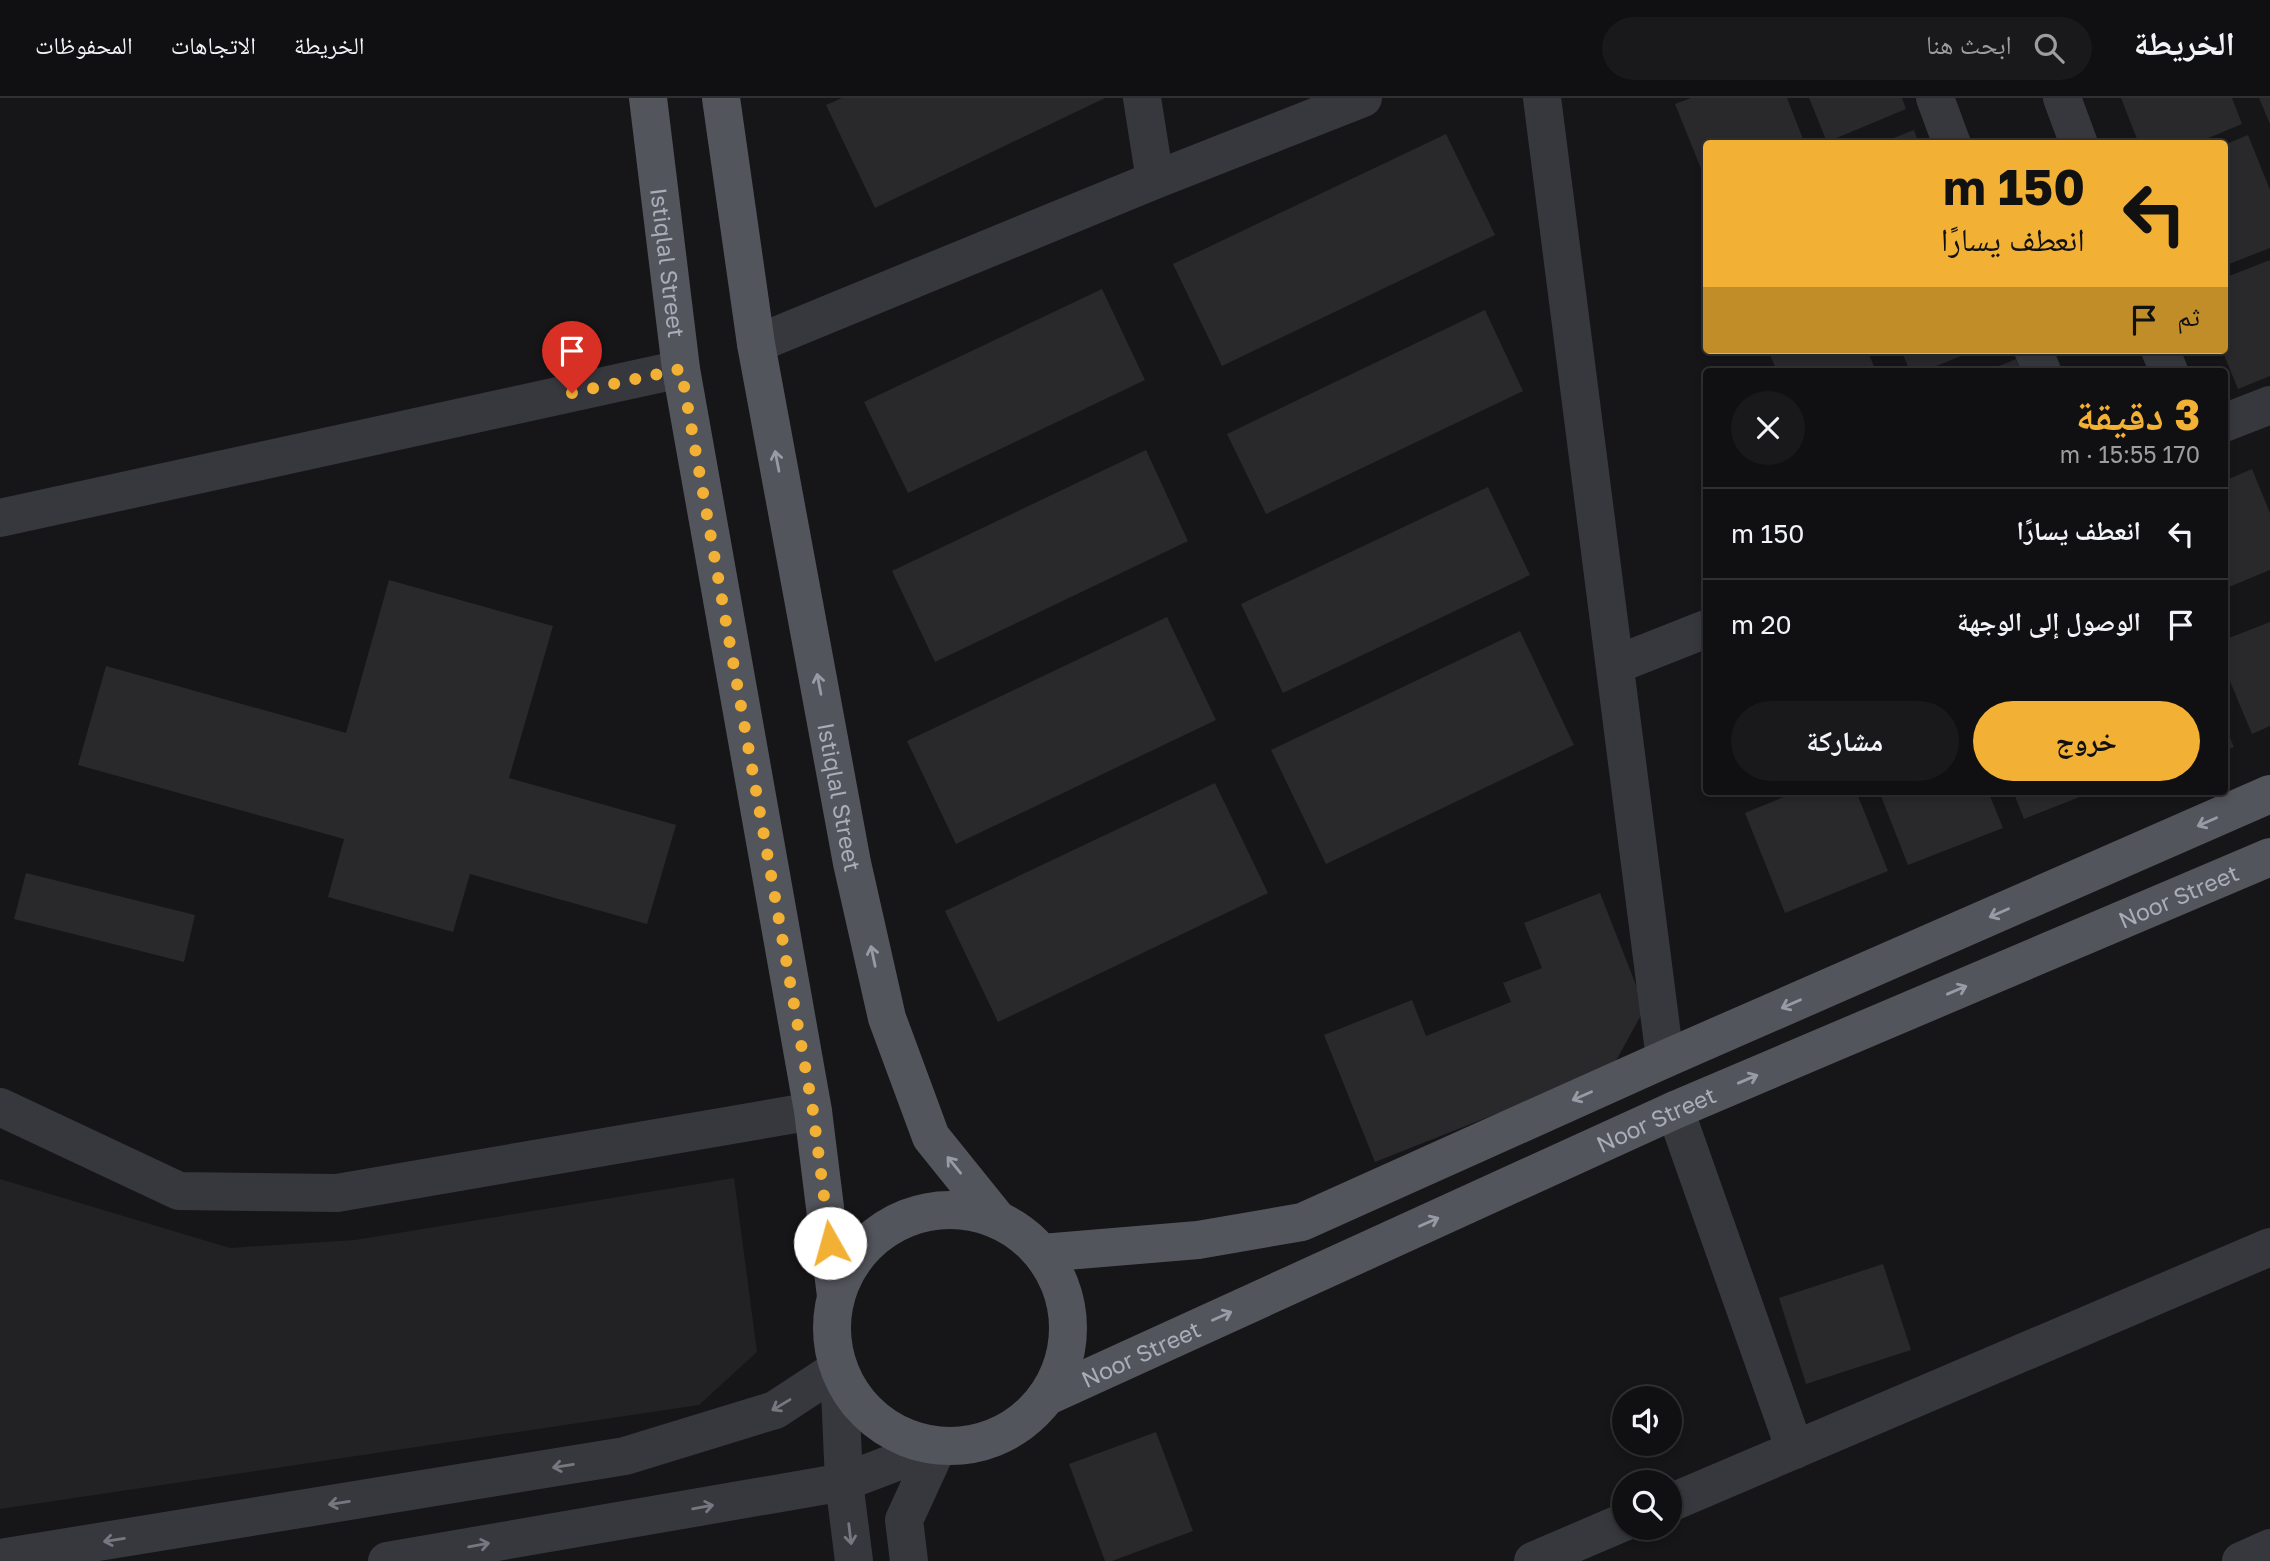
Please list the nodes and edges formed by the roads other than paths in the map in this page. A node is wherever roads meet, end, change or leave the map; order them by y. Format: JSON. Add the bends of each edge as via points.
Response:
{"nodes":[{"id":1,"x":648,"y":98,"type":"edge"},
{"id":2,"x":721,"y":98,"type":"edge"},
{"id":3,"x":1142,"y":98,"type":"edge"},
{"id":4,"x":1363,"y":98,"type":"edge"},
{"id":5,"x":1542,"y":98,"type":"edge"},
{"id":6,"x":1935,"y":98,"type":"edge"},
{"id":7,"x":2062,"y":98,"type":"edge"},
{"id":8,"x":1951,"y":140,"type":"edge"},
{"id":9,"x":2078,"y":140,"type":"edge"},
{"id":10,"x":1155,"y":180,"type":"junction"},
{"id":11,"x":756,"y":344,"type":"junction"},
{"id":12,"x":681,"y":369,"type":"junction"},
{"id":13,"x":2270,"y":405,"type":"edge"},
{"id":14,"x":2228,"y":422,"type":"edge"},
{"id":15,"x":0,"y":518,"type":"edge"},
{"id":16,"x":1703,"y":630,"type":"edge"},
{"id":17,"x":1615,"y":665,"type":"junction"},
{"id":18,"x":2270,"y":794,"type":"edge"},
{"id":19,"x":2270,"y":857,"type":"edge"},
{"id":20,"x":1665,"y":1059,"type":"junction"},
{"id":21,"x":0,"y":1107,"type":"edge"},
{"id":22,"x":1675,"y":1110,"type":"junction"},
{"id":23,"x":813,"y":1111,"type":"junction"},
{"id":24,"x":997,"y":1219,"type":"junction"},
{"id":25,"x":2270,"y":1247,"type":"edge"},
{"id":26,"x":1042,"y":1253,"type":"junction"},
{"id":27,"x":836,"y":1296,"type":"junction"},
{"id":28,"x":839,"y":1368,"type":"junction"},
{"id":29,"x":1048,"y":1395,"type":"junction"},
{"id":30,"x":938,"y":1446,"type":"junction"},
{"id":31,"x":1795,"y":1450,"type":"junction"},
{"id":32,"x":844,"y":1482,"type":"junction"},
{"id":33,"x":1682,"y":1498,"type":"edge"},
{"id":34,"x":1612,"y":1527,"type":"edge"},
{"id":35,"x":2270,"y":1548,"type":"edge"},
{"id":36,"x":0,"y":1558,"type":"edge"},
{"id":37,"x":387,"y":1561,"type":"edge"},
{"id":38,"x":854,"y":1561,"type":"edge"},
{"id":39,"x":909,"y":1561,"type":"edge"},
{"id":40,"x":1532,"y":1561,"type":"edge"},
{"id":41,"x":2241,"y":1561,"type":"edge"}],
"edges":[{"from":1,"to":12,"type":"main road","name":"Istiqlal Street"},
{"from":2,"to":11,"type":"main road","name":"Istiqlal Street"},
{"from":3,"to":10,"type":"street"},
{"from":4,"to":10,"type":"street"},
{"from":5,"to":17,"type":"street"},
{"from":6,"to":8,"type":"street"},
{"from":7,"to":9,"type":"street"},
{"from":10,"to":11,"type":"street"},
{"from":24,"to":11,"type":"main road","name":"Istiqlal Street","one_way":true,"via":[[931,1137],[887,1018],[852,863]]},
{"from":12,"to":15,"type":"street"},
{"from":12,"to":23,"type":"main road","name":"Istiqlal Street"},
{"from":13,"to":14,"type":"street"},
{"from":16,"to":17,"type":"street"},
{"from":17,"to":20,"type":"street"},
{"from":18,"to":20,"type":"main road","one_way":true},
{"from":22,"to":19,"type":"main road","name":"Noor Street","one_way":true},
{"from":20,"to":26,"type":"main road","one_way":true,"via":[[1302,1222],[1198,1240]]},
{"from":21,"to":23,"type":"street","via":[[179,1191],[337,1193]]},
{"from":29,"to":22,"type":"main road","name":"Noor Street","one_way":true},
{"from":22,"to":31,"type":"street"},
{"from":23,"to":27,"type":"main road","name":"Istiqlal Street"},
{"from":24,"to":26,"type":"main road"},
{"from":24,"to":27,"type":"main road","via":[[958,1210],[918,1214],[882,1232],[853,1260]]},
{"from":25,"to":31,"type":"street"},
{"from":26,"to":29,"type":"main road","via":[[1062,1286],[1069,1323],[1064,1361]]},
{"from":27,"to":28,"type":"main road","via":[[833,1345]]},
{"from":28,"to":30,"type":"main road","via":[[855,1397],[877,1421],[906,1438]]},
{"from":28,"to":32,"type":"street"},
{"from":28,"to":36,"type":"street","one_way":true,"via":[[775,1410],[625,1455]]},
{"from":29,"to":30,"type":"main road","via":[[1026,1419],[1000,1436]]},
{"from":30,"to":32,"type":"street"},
{"from":30,"to":39,"type":"street","via":[[904,1520]]},
{"from":31,"to":33,"type":"street"},
{"from":37,"to":32,"type":"street","one_way":true},
{"from":32,"to":38,"type":"street","one_way":true},
{"from":34,"to":40,"type":"street"},
{"from":35,"to":41,"type":"street"}]}
